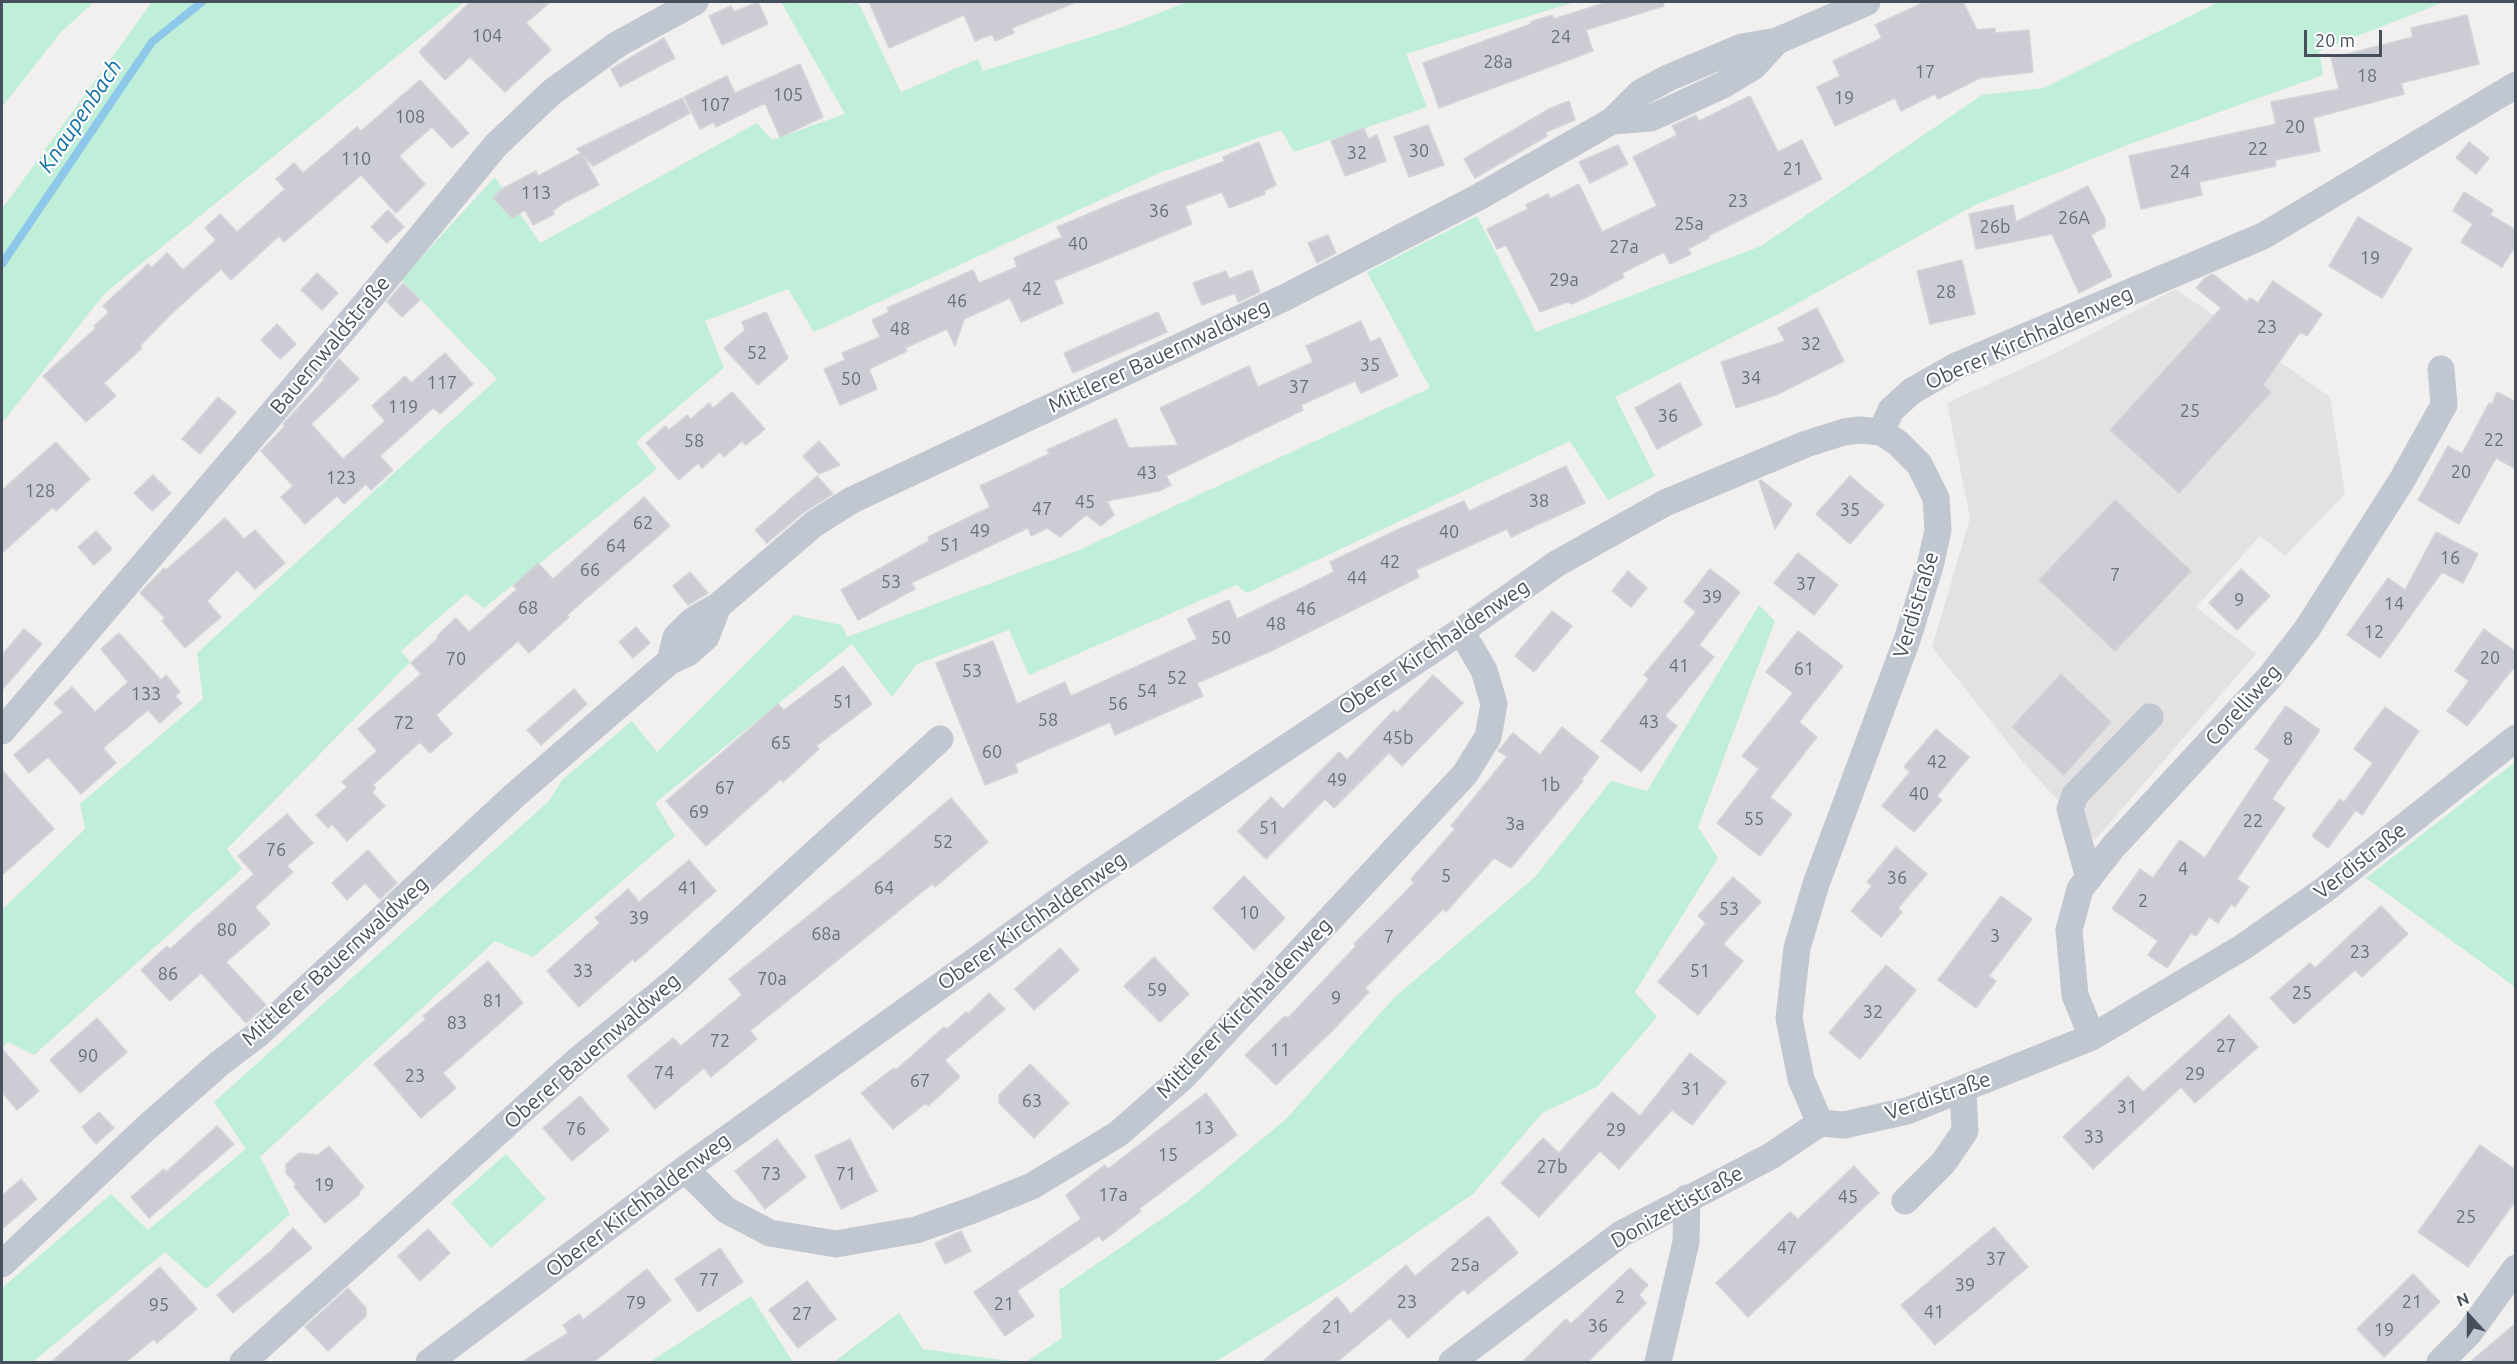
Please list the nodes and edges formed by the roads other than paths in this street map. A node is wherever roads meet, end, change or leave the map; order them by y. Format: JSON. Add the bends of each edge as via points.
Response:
{"nodes":[{"id":1,"x":695,"y":2,"type":"edge"},
{"id":2,"x":1867,"y":2,"type":"edge"},
{"id":3,"x":1777,"y":41,"type":"junction"},
{"id":4,"x":1712,"y":60,"type":"junction"},
{"id":5,"x":1668,"y":78,"type":"junction"},
{"id":6,"x":2516,"y":85,"type":"edge"},
{"id":7,"x":1723,"y":86,"type":"junction"},
{"id":8,"x":1680,"y":105,"type":"junction"},
{"id":9,"x":1612,"y":121,"type":"junction"},
{"id":10,"x":2440,"y":369,"type":"dead end"},
{"id":11,"x":1881,"y":432,"type":"junction"},
{"id":12,"x":1461,"y":631,"type":"junction"},
{"id":13,"x":2150,"y":717,"type":"dead end"},
{"id":14,"x":2,"y":731,"type":"edge"},
{"id":15,"x":2516,"y":738,"type":"edge"},
{"id":16,"x":940,"y":739,"type":"dead end"},
{"id":17,"x":2089,"y":878,"type":"junction"},
{"id":18,"x":2092,"y":1037,"type":"junction"},
{"id":19,"x":1963,"y":1090,"type":"junction"},
{"id":20,"x":1820,"y":1123,"type":"junction"},
{"id":21,"x":685,"y":1169,"type":"junction"},
{"id":22,"x":1687,"y":1198,"type":"junction"},
{"id":23,"x":1905,"y":1201,"type":"dead end"},
{"id":24,"x":2,"y":1264,"type":"edge"},
{"id":25,"x":2516,"y":1268,"type":"edge"},
{"id":26,"x":243,"y":1362,"type":"edge"},
{"id":27,"x":429,"y":1362,"type":"edge"},
{"id":28,"x":1452,"y":1362,"type":"edge"},
{"id":29,"x":1658,"y":1362,"type":"edge"},
{"id":30,"x":2440,"y":1362,"type":"edge"}],
"edges":[{"from":1,"to":14,"type":"street","name":"Bauernwaldstraße","via":[[609,51],[552,92],[496,145]]},
{"from":2,"to":3,"type":"street","name":"Mittlerer Bauernwaldweg"},
{"from":3,"to":4,"type":"street","name":"Mittlerer Bauernwaldweg","via":[[1742,47]]},
{"from":3,"to":7,"type":"street","name":"Mittlerer Bauernwaldweg","via":[[1754,67]]},
{"from":4,"to":5,"type":"street","name":"Mittlerer Bauernwaldweg"},
{"from":4,"to":7,"type":"street"},
{"from":5,"to":8,"type":"street"},
{"from":5,"to":9,"type":"street","name":"Mittlerer Bauernwaldweg","via":[[1640,93]]},
{"from":6,"to":11,"type":"street","name":"Oberer Kirchhaldenweg","via":[[2263,236],[1956,366],[1912,391],[1891,410]]},
{"from":7,"to":8,"type":"street","name":"Mittlerer Bauernwaldweg"},
{"from":8,"to":9,"type":"street","name":"Mittlerer Bauernwaldweg","via":[[1651,118]]},
{"from":9,"to":24,"type":"street","name":"Mittlerer Bauernwaldweg","via":[[1474,199],[1286,297],[852,500],[814,524],[718,606],[706,637],[688,654],[670,661],[515,795],[257,1035],[145,1129]]},
{"from":10,"to":17,"type":"street","name":"Corelliweg","via":[[2444,405],[2402,480],[2307,629],[2269,678]]},
{"from":11,"to":12,"type":"street","name":"Oberer Kirchhaldenweg","via":[[1844,432],[1806,444],[1665,503],[1556,564]]},
{"from":11,"to":20,"type":"street","name":"Verdistraße","via":[[1919,464],[1936,498],[1938,530],[1907,640],[1816,884],[1797,948],[1789,1018],[1801,1079]]},
{"from":12,"to":21,"type":"street","name":"Oberer Kirchhaldenweg","via":[[1084,882]]},
{"from":12,"to":21,"type":"street","name":"Mittlerer Kirchhaldenweg","via":[[1484,669],[1494,704],[1488,737],[1465,774],[1184,1076],[1118,1134],[1032,1186],[973,1210],[916,1230],[836,1244],[770,1233],[726,1210]]},
{"from":13,"to":17,"type":"street","via":[[2075,795],[2070,809]]},
{"from":15,"to":18,"type":"street","name":"Verdistraße","via":[[2324,890],[2252,941]]},
{"from":16,"to":26,"type":"street","name":"Oberer Bauernwaldweg","via":[[676,980],[571,1066]]},
{"from":17,"to":18,"type":"street","name":"Corelliweg","via":[[2080,888],[2069,930],[2075,995]]},
{"from":18,"to":19,"type":"street","name":"Verdistraße"},
{"from":19,"to":20,"type":"street","name":"Verdistraße","via":[[1907,1111],[1844,1125]]},
{"from":19,"to":23,"type":"street","via":[[1965,1131],[1944,1162]]},
{"from":20,"to":22,"type":"street","name":"Donizettistraße","via":[[1771,1155]]},
{"from":21,"to":27,"type":"street","name":"Oberer Kirchhaldenweg"},
{"from":22,"to":28,"type":"street","name":"Donizettistraße","via":[[1621,1234]]},
{"from":22,"to":29,"type":"street","via":[[1686,1242]]},
{"from":25,"to":30,"type":"street","via":[[2469,1333]]}]}
